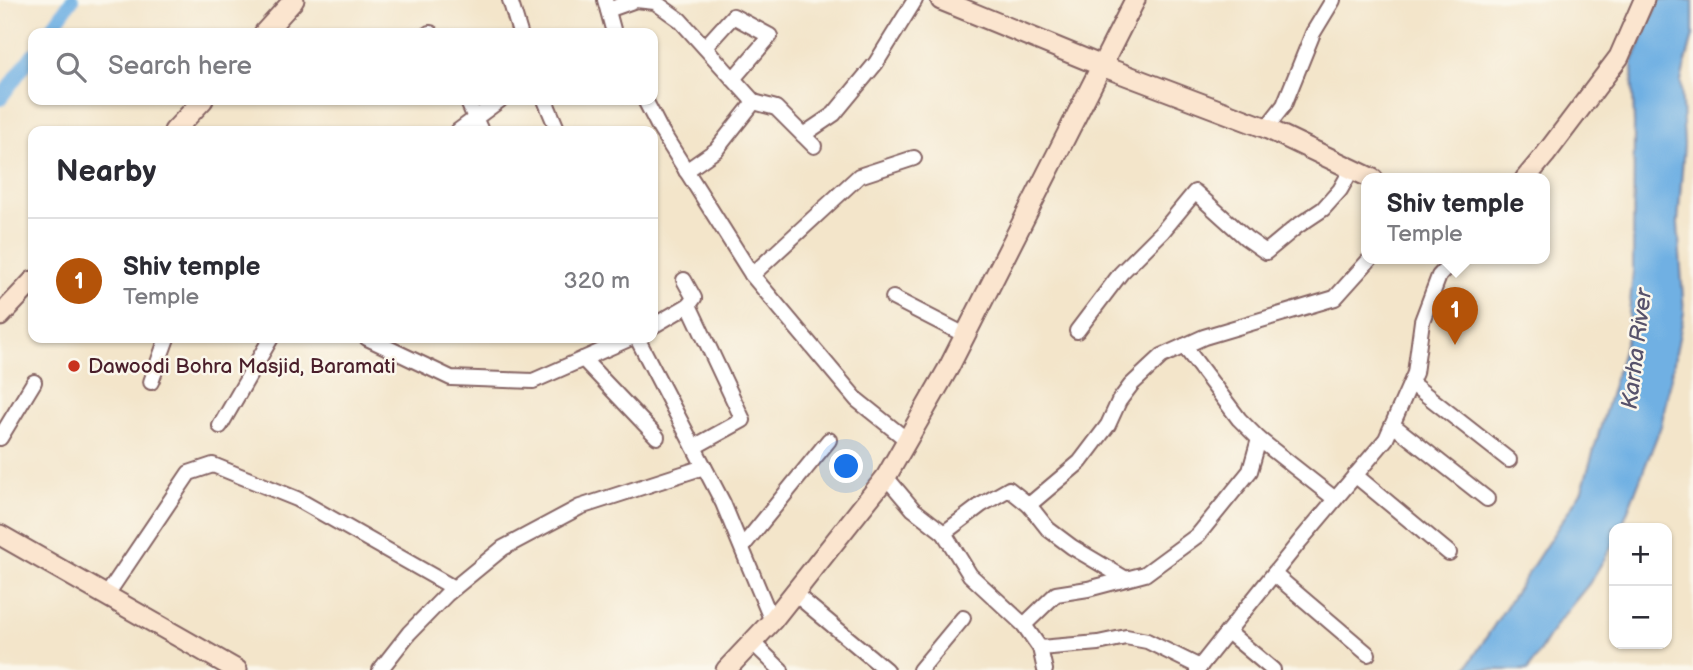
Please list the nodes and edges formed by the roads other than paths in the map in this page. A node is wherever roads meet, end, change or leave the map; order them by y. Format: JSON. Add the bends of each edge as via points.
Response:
{"nodes":[{"id":1,"x":295,"y":0,"type":"edge"},
{"id":2,"x":510,"y":0,"type":"edge"},
{"id":3,"x":915,"y":0,"type":"edge"},
{"id":4,"x":941,"y":0,"type":"edge"},
{"id":5,"x":1135,"y":0,"type":"edge"},
{"id":6,"x":1334,"y":0,"type":"edge"},
{"id":7,"x":1644,"y":0,"type":"edge"},
{"id":8,"x":606,"y":5,"type":"edge"},
{"id":9,"x":269,"y":28,"type":"edge"},
{"id":10,"x":518,"y":28,"type":"edge"},
{"id":11,"x":613,"y":28,"type":"edge"},
{"id":12,"x":705,"y":47,"type":"junction"},
{"id":13,"x":1102,"y":66,"type":"junction"},
{"id":14,"x":733,"y":79,"type":"junction"},
{"id":15,"x":754,"y":102,"type":"junction"},
{"id":16,"x":198,"y":105,"type":"edge"},
{"id":17,"x":469,"y":105,"type":"edge"},
{"id":18,"x":495,"y":105,"type":"edge"},
{"id":19,"x":547,"y":105,"type":"edge"},
{"id":20,"x":648,"y":105,"type":"edge"},
{"id":21,"x":478,"y":124,"type":"edge"},
{"id":22,"x":180,"y":126,"type":"edge"},
{"id":23,"x":556,"y":126,"type":"edge"},
{"id":24,"x":1266,"y":128,"type":"junction"},
{"id":25,"x":803,"y":135,"type":"junction"},
{"id":26,"x":814,"y":146,"type":"dead end"},
{"id":27,"x":914,"y":158,"type":"dead end"},
{"id":28,"x":1352,"y":169,"type":"junction"},
{"id":29,"x":686,"y":171,"type":"junction"},
{"id":30,"x":1361,"y":173,"type":"edge"},
{"id":31,"x":1530,"y":173,"type":"edge"},
{"id":32,"x":1366,"y":264,"type":"edge"},
{"id":33,"x":1450,"y":264,"type":"edge"},
{"id":34,"x":752,"y":275,"type":"junction"},
{"id":35,"x":684,"y":280,"type":"dead end"},
{"id":36,"x":28,"y":286,"type":"edge"},
{"id":37,"x":892,"y":298,"type":"dead end"},
{"id":38,"x":689,"y":305,"type":"junction"},
{"id":39,"x":0,"y":316,"type":"edge"},
{"id":40,"x":658,"y":323,"type":"edge"},
{"id":41,"x":1077,"y":331,"type":"dead end"},
{"id":42,"x":965,"y":335,"type":"junction"},
{"id":43,"x":165,"y":343,"type":"edge"},
{"id":44,"x":268,"y":343,"type":"edge"},
{"id":45,"x":378,"y":343,"type":"edge"},
{"id":46,"x":620,"y":343,"type":"edge"},
{"id":47,"x":640,"y":343,"type":"edge"},
{"id":48,"x":1184,"y":346,"type":"junction"},
{"id":49,"x":583,"y":359,"type":"junction"},
{"id":50,"x":34,"y":382,"type":"dead end"},
{"id":51,"x":151,"y":382,"type":"dead end"},
{"id":52,"x":1411,"y":383,"type":"junction"},
{"id":53,"x":220,"y":425,"type":"dead end"},
{"id":54,"x":1393,"y":425,"type":"junction"},
{"id":55,"x":657,"y":437,"type":"dead end"},
{"id":56,"x":0,"y":438,"type":"edge"},
{"id":57,"x":1259,"y":439,"type":"junction"},
{"id":58,"x":829,"y":440,"type":"dead end"},
{"id":59,"x":907,"y":440,"type":"junction"},
{"id":60,"x":694,"y":447,"type":"junction"},
{"id":61,"x":1509,"y":460,"type":"dead end"},
{"id":62,"x":704,"y":467,"type":"junction"},
{"id":63,"x":1355,"y":475,"type":"junction"},
{"id":64,"x":886,"y":477,"type":"junction"},
{"id":65,"x":1335,"y":499,"type":"junction"},
{"id":66,"x":1486,"y":499,"type":"dead end"},
{"id":67,"x":1029,"y":505,"type":"junction"},
{"id":68,"x":944,"y":533,"type":"junction"},
{"id":69,"x":0,"y":535,"type":"edge"},
{"id":70,"x":741,"y":547,"type":"junction"},
{"id":71,"x":1449,"y":553,"type":"dead end"},
{"id":72,"x":1274,"y":574,"type":"junction"},
{"id":73,"x":1126,"y":579,"type":"junction"},
{"id":74,"x":454,"y":588,"type":"junction"},
{"id":75,"x":794,"y":593,"type":"junction"},
{"id":76,"x":106,"y":596,"type":"junction"},
{"id":77,"x":963,"y":618,"type":"dead end"},
{"id":78,"x":772,"y":621,"type":"junction"},
{"id":79,"x":1024,"y":625,"type":"junction"},
{"id":80,"x":1228,"y":632,"type":"junction"},
{"id":81,"x":752,"y":642,"type":"junction"},
{"id":82,"x":1040,"y":648,"type":"junction"},
{"id":83,"x":1368,"y":654,"type":"dead end"},
{"id":84,"x":1198,"y":668,"type":"edge"},
{"id":85,"x":237,"y":670,"type":"edge"},
{"id":86,"x":380,"y":670,"type":"edge"},
{"id":87,"x":726,"y":670,"type":"edge"},
{"id":88,"x":781,"y":670,"type":"edge"},
{"id":89,"x":886,"y":670,"type":"edge"},
{"id":90,"x":920,"y":670,"type":"edge"},
{"id":91,"x":1045,"y":670,"type":"edge"},
{"id":92,"x":1273,"y":670,"type":"edge"}],
"edges":[{"from":1,"to":9,"type":"street"},
{"from":2,"to":10,"type":"street"},
{"from":3,"to":25,"type":"street","via":[[868,74],[834,114]]},
{"from":4,"to":13,"type":"street"},
{"from":5,"to":13,"type":"street"},
{"from":6,"to":24,"type":"street","via":[[1313,33],[1284,105]]},
{"from":7,"to":31,"type":"street","via":[[1619,57]]},
{"from":8,"to":11,"type":"street"},
{"from":8,"to":12,"type":"street","via":[[655,2]]},
{"from":12,"to":14,"type":"street"},
{"from":12,"to":14,"type":"street","via":[[733,16],[769,36]]},
{"from":13,"to":24,"type":"street"},
{"from":13,"to":42,"type":"street"},
{"from":14,"to":15,"type":"street"},
{"from":15,"to":25,"type":"street","via":[[776,108]]},
{"from":15,"to":29,"type":"street","via":[[716,150]]},
{"from":16,"to":22,"type":"street"},
{"from":17,"to":21,"type":"street"},
{"from":18,"to":21,"type":"street"},
{"from":19,"to":23,"type":"street"},
{"from":20,"to":29,"type":"street"},
{"from":24,"to":28,"type":"street"},
{"from":25,"to":26,"type":"street"},
{"from":27,"to":34,"type":"street","via":[[859,176]]},
{"from":28,"to":30,"type":"street"},
{"from":28,"to":41,"type":"street","via":[[1322,209],[1266,252],[1195,192],[1121,273]]},
{"from":29,"to":34,"type":"street"},
{"from":32,"to":48,"type":"street","via":[[1335,298]]},
{"from":33,"to":52,"type":"street","via":[[1439,276],[1422,321]]},
{"from":34,"to":59,"type":"street","via":[[857,400]]},
{"from":35,"to":38,"type":"street","via":[[694,298]]},
{"from":36,"to":39,"type":"street"},
{"from":37,"to":42,"type":"street"},
{"from":38,"to":40,"type":"street"},
{"from":38,"to":60,"type":"street","via":[[743,420]]},
{"from":42,"to":59,"type":"street"},
{"from":43,"to":51,"type":"street"},
{"from":44,"to":53,"type":"street"},
{"from":45,"to":49,"type":"street","via":[[451,378],[533,381]]},
{"from":46,"to":49,"type":"street"},
{"from":47,"to":60,"type":"street"},
{"from":48,"to":57,"type":"street"},
{"from":48,"to":67,"type":"street","via":[[1162,356],[1131,385],[1080,462]]},
{"from":49,"to":55,"type":"street"},
{"from":50,"to":56,"type":"street"},
{"from":52,"to":54,"type":"street"},
{"from":52,"to":61,"type":"street"},
{"from":54,"to":63,"type":"street","via":[[1387,439]]},
{"from":54,"to":66,"type":"street"},
{"from":57,"to":65,"type":"street"},
{"from":57,"to":73,"type":"street","via":[[1250,471],[1198,536],[1145,574]]},
{"from":58,"to":70,"type":"street"},
{"from":59,"to":64,"type":"street"},
{"from":60,"to":62,"type":"street"},
{"from":62,"to":70,"type":"street"},
{"from":62,"to":74,"type":"street","via":[[580,507],[503,548]]},
{"from":63,"to":65,"type":"street"},
{"from":63,"to":71,"type":"street"},
{"from":64,"to":68,"type":"street","via":[[913,509]]},
{"from":64,"to":75,"type":"street"},
{"from":65,"to":72,"type":"street"},
{"from":67,"to":68,"type":"street","via":[[1009,489]]},
{"from":67,"to":73,"type":"street","via":[[1048,529]]},
{"from":68,"to":79,"type":"street","via":[[970,575]]},
{"from":69,"to":76,"type":"street"},
{"from":70,"to":78,"type":"street"},
{"from":72,"to":80,"type":"street"},
{"from":72,"to":83,"type":"street"},
{"from":73,"to":79,"type":"street","via":[[1056,594]]},
{"from":74,"to":76,"type":"street","via":[[297,499],[213,465],[189,473]]},
{"from":74,"to":86,"type":"street"},
{"from":75,"to":78,"type":"street"},
{"from":75,"to":89,"type":"street"},
{"from":76,"to":85,"type":"street"},
{"from":77,"to":90,"type":"street"},
{"from":78,"to":81,"type":"street"},
{"from":79,"to":82,"type":"street"},
{"from":80,"to":84,"type":"street"},
{"from":80,"to":92,"type":"street"},
{"from":81,"to":87,"type":"street"},
{"from":81,"to":88,"type":"street"},
{"from":82,"to":84,"type":"street","via":[[1126,637],[1147,641]]},
{"from":82,"to":91,"type":"street"}]}
